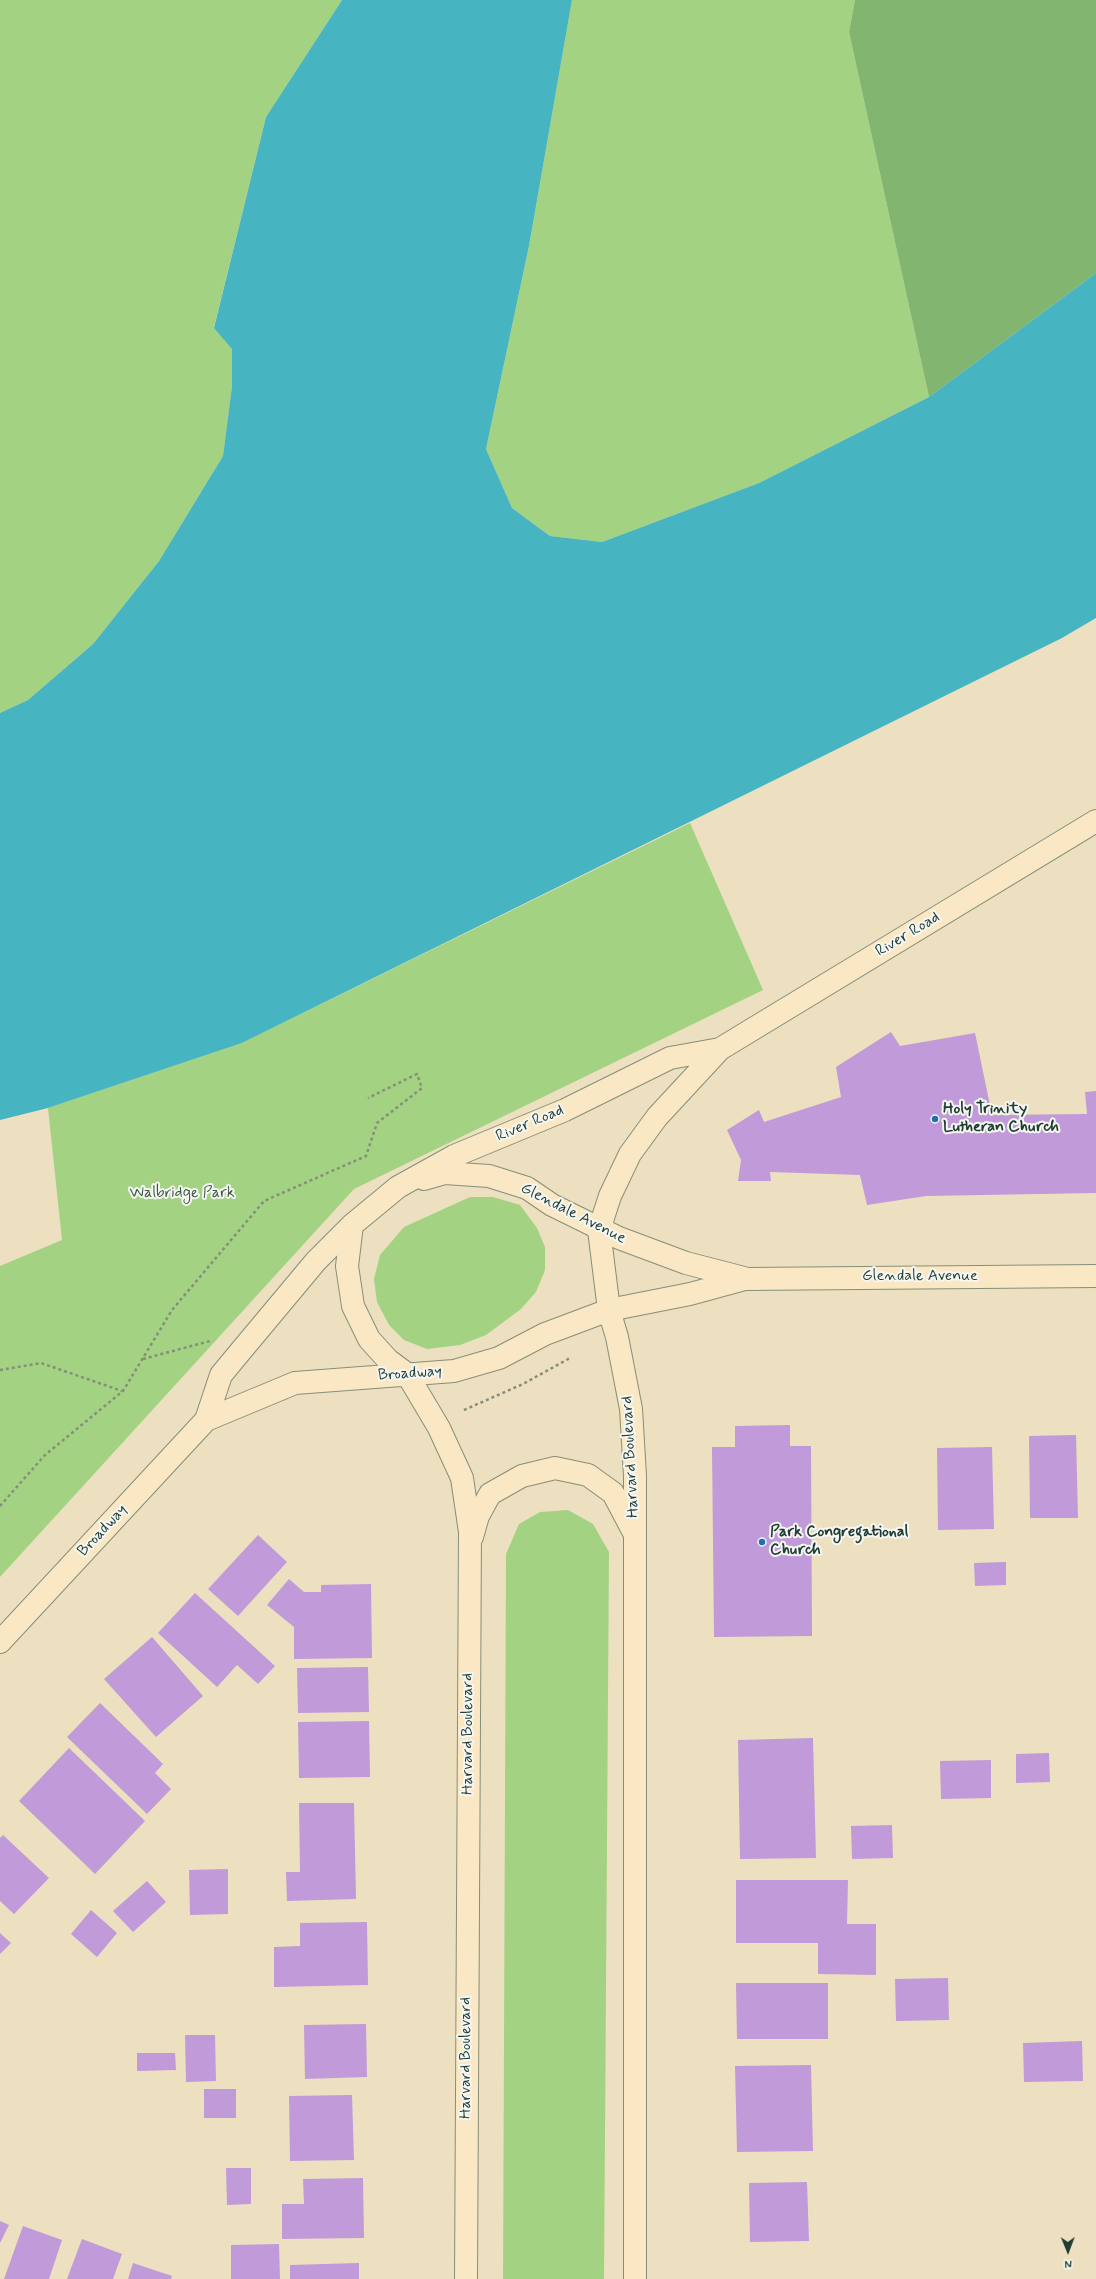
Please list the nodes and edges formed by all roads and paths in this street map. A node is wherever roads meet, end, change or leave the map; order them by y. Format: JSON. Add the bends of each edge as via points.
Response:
{"nodes":[{"id":1,"x":1096,"y":821,"type":"edge"},
{"id":2,"x":720,"y":1049,"type":"junction"},
{"id":3,"x":368,"y":1098,"type":"dead end"},
{"id":4,"x":398,"y":1187,"type":"junction"},
{"id":5,"x":352,"y":1225,"type":"junction"},
{"id":6,"x":598,"y":1230,"type":"junction"},
{"id":7,"x":1096,"y":1276,"type":"edge"},
{"id":8,"x":745,"y":1279,"type":"junction"},
{"id":9,"x":608,"y":1310,"type":"junction"},
{"id":10,"x":218,"y":1339,"type":"dead end"},
{"id":11,"x":576,"y":1355,"type":"dead end"},
{"id":12,"x":142,"y":1359,"type":"junction"},
{"id":13,"x":0,"y":1370,"type":"edge"},
{"id":14,"x":408,"y":1374,"type":"junction"},
{"id":15,"x":123,"y":1392,"type":"junction"},
{"id":16,"x":464,"y":1410,"type":"dead end"},
{"id":17,"x":206,"y":1420,"type":"junction"},
{"id":18,"x":0,"y":1506,"type":"edge"},
{"id":19,"x":635,"y":1534,"type":"junction"},
{"id":20,"x":470,"y":1544,"type":"junction"},
{"id":21,"x":0,"y":1642,"type":"edge"},
{"id":22,"x":466,"y":2279,"type":"edge"},
{"id":23,"x":635,"y":2279,"type":"edge"}],
"edges":[{"from":1,"to":2,"type":"street","name":"River Road"},
{"from":2,"to":4,"type":"street","name":"River Road","via":[[670,1058],[565,1110],[454,1156]]},
{"from":2,"to":6,"type":"street","name":"River Road","via":[[657,1117],[630,1154],[610,1196]]},
{"from":3,"to":12,"type":"path","via":[[417,1074],[422,1088],[377,1123],[366,1156],[264,1201],[172,1310]]},
{"from":4,"to":5,"type":"street","name":"River Road"},
{"from":4,"to":6,"type":"street","name":"Glendale Avenue","via":[[445,1173],[489,1176],[527,1188]]},
{"from":5,"to":14,"type":"street","name":"Harvard Boulevard","via":[[348,1266],[353,1306],[369,1339],[388,1360]]},
{"from":5,"to":17,"type":"street","name":"Broadway","via":[[316,1261],[221,1375]]},
{"from":6,"to":8,"type":"street","name":"Glendale Avenue","via":[[681,1261]]},
{"from":6,"to":9,"type":"street","name":"River Road"},
{"from":7,"to":8,"type":"street","name":"Glendale Avenue"},
{"from":8,"to":9,"type":"street","name":"Glendale Avenue","via":[[690,1294]]},
{"from":9,"to":14,"type":"street","name":"Broadway","via":[[545,1334],[499,1358],[454,1371]]},
{"from":9,"to":19,"type":"street","name":"Harvard Boulevard","via":[[617,1337],[631,1409]]},
{"from":10,"to":12,"type":"path"},
{"from":11,"to":16,"type":"path","via":[[522,1384]]},
{"from":12,"to":15,"type":"path"},
{"from":13,"to":15,"type":"path","via":[[41,1362]]},
{"from":14,"to":17,"type":"street","name":"Broadway","via":[[295,1383]]},
{"from":14,"to":20,"type":"street","name":"Harvard Boulevard","via":[[439,1428],[462,1478]]},
{"from":15,"to":18,"type":"path","via":[[45,1455]]},
{"from":17,"to":21,"type":"street","name":"Broadway"},
{"from":19,"to":20,"type":"street","via":[[613,1493],[588,1474],[555,1468],[522,1476],[490,1494],[478,1516]]},
{"from":19,"to":23,"type":"street","name":"Harvard Boulevard"},
{"from":20,"to":22,"type":"street","name":"Harvard Boulevard"}]}
